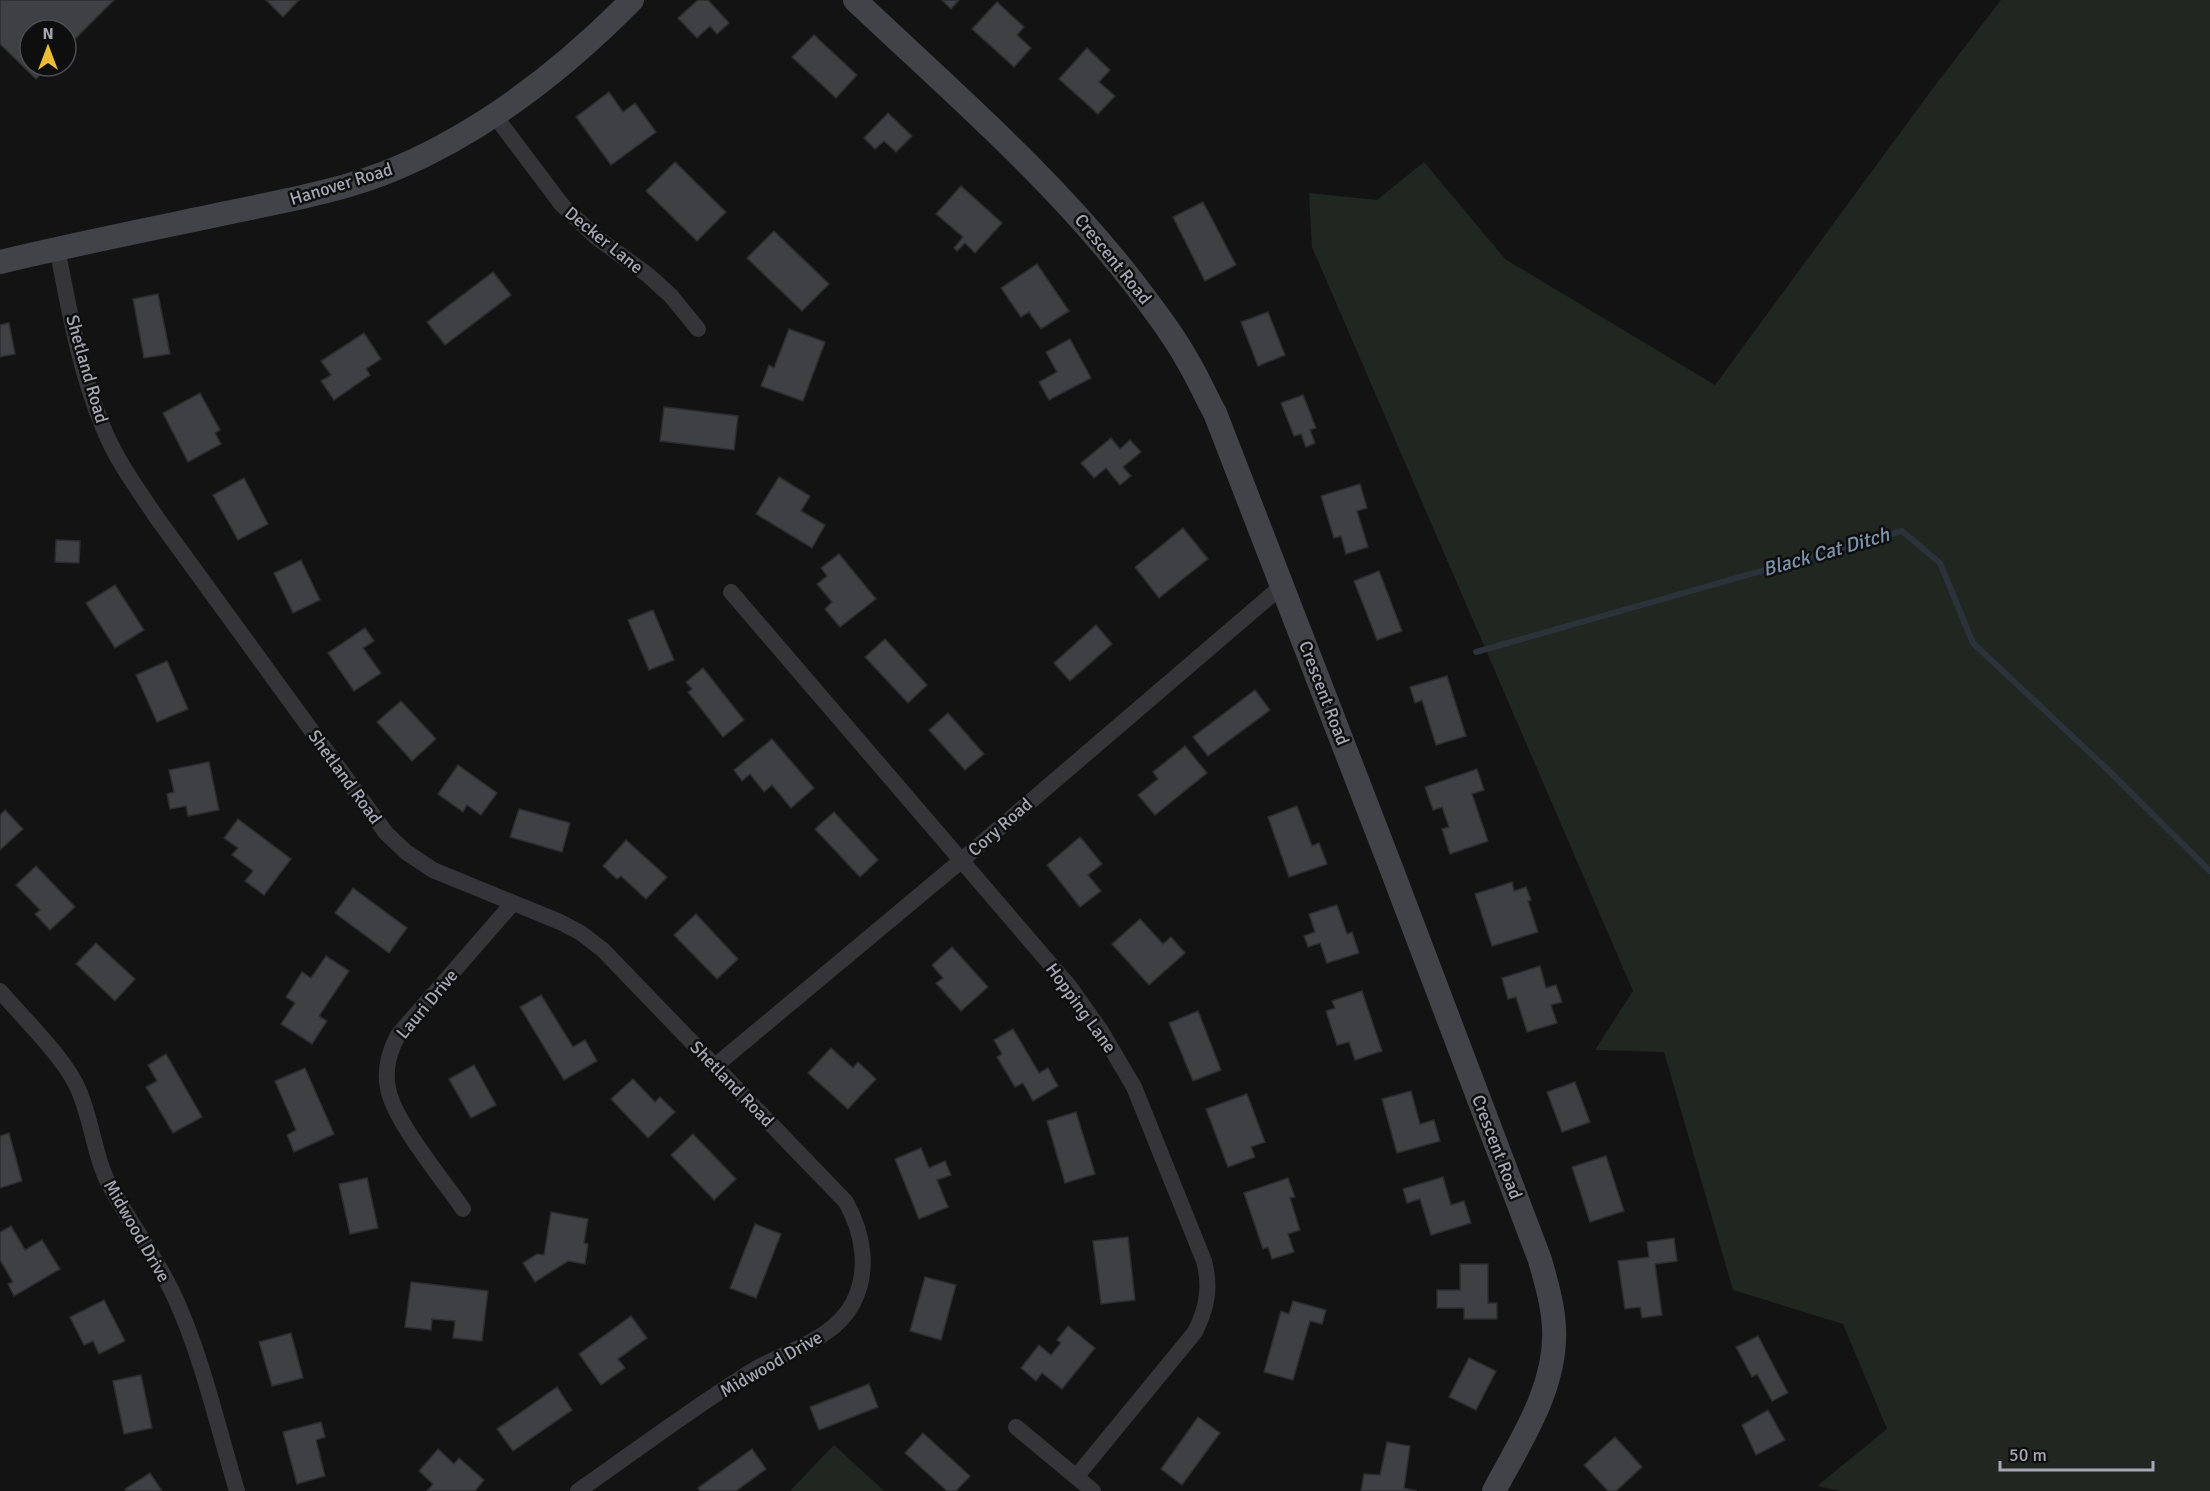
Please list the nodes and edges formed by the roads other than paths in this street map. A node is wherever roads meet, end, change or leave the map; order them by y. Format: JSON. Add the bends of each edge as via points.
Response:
{"nodes":[{"id":1,"x":632,"y":0,"type":"edge"},
{"id":2,"x":855,"y":0,"type":"edge"},
{"id":3,"x":495,"y":116,"type":"junction"},
{"id":4,"x":57,"y":248,"type":"junction"},
{"id":5,"x":0,"y":262,"type":"edge"},
{"id":6,"x":698,"y":329,"type":"dead end"},
{"id":7,"x":1282,"y":586,"type":"junction"},
{"id":8,"x":731,"y":592,"type":"dead end"},
{"id":9,"x":962,"y":860,"type":"junction"},
{"id":10,"x":513,"y":903,"type":"junction"},
{"id":11,"x":0,"y":991,"type":"edge"},
{"id":12,"x":715,"y":1066,"type":"junction"},
{"id":13,"x":806,"y":1161,"type":"joint"},
{"id":14,"x":463,"y":1209,"type":"dead end"},
{"id":15,"x":1016,"y":1427,"type":"dead end"},
{"id":16,"x":1076,"y":1477,"type":"junction"},
{"id":17,"x":237,"y":1491,"type":"edge"},
{"id":18,"x":578,"y":1491,"type":"edge"},
{"id":19,"x":1093,"y":1491,"type":"edge"},
{"id":20,"x":1494,"y":1491,"type":"edge"}],
"edges":[{"from":1,"to":3,"type":"street","name":"Hanover Road","via":[[564,64]]},
{"from":2,"to":7,"type":"street","name":"Crescent Road","via":[[1053,188],[1157,314],[1190,364],[1215,413]]},
{"from":3,"to":4,"type":"street","name":"Hanover Road","via":[[399,167],[352,184]]},
{"from":3,"to":6,"type":"street","name":"Decker Lane","via":[[562,205],[596,237],[648,275]]},
{"from":4,"to":5,"type":"street","name":"Hanover Road"},
{"from":4,"to":10,"type":"street","name":"Shetland Road","via":[[85,374],[103,428],[157,518],[386,833],[433,870]]},
{"from":7,"to":9,"type":"street","name":"Cory Road"},
{"from":7,"to":20,"type":"street","name":"Crescent Road","via":[[1532,1238],[1550,1296],[1554,1328],[1549,1377],[1524,1436]]},
{"from":8,"to":9,"type":"street","name":"Hopping Lane"},
{"from":9,"to":12,"type":"street","name":"Cory Road"},
{"from":9,"to":16,"type":"street","name":"Hopping Lane","via":[[1069,986],[1101,1031],[1134,1087],[1208,1274],[1209,1293],[1195,1332]]},
{"from":10,"to":12,"type":"street","name":"Shetland Road","via":[[581,933],[603,950]]},
{"from":10,"to":14,"type":"street","name":"Lauri Drive","via":[[398,1035],[386,1070],[388,1089],[400,1119]]},
{"from":11,"to":17,"type":"street","name":"Midwood Drive","via":[[63,1064],[78,1088],[109,1185],[154,1255],[177,1301]]},
{"from":12,"to":13,"type":"street","name":"Shetland Road"},
{"from":13,"to":18,"type":"street","name":"Midwood Drive","via":[[855,1218],[863,1259],[861,1282],[853,1304],[819,1338],[752,1371]]},
{"from":15,"to":16,"type":"street"},
{"from":16,"to":19,"type":"street"}]}
